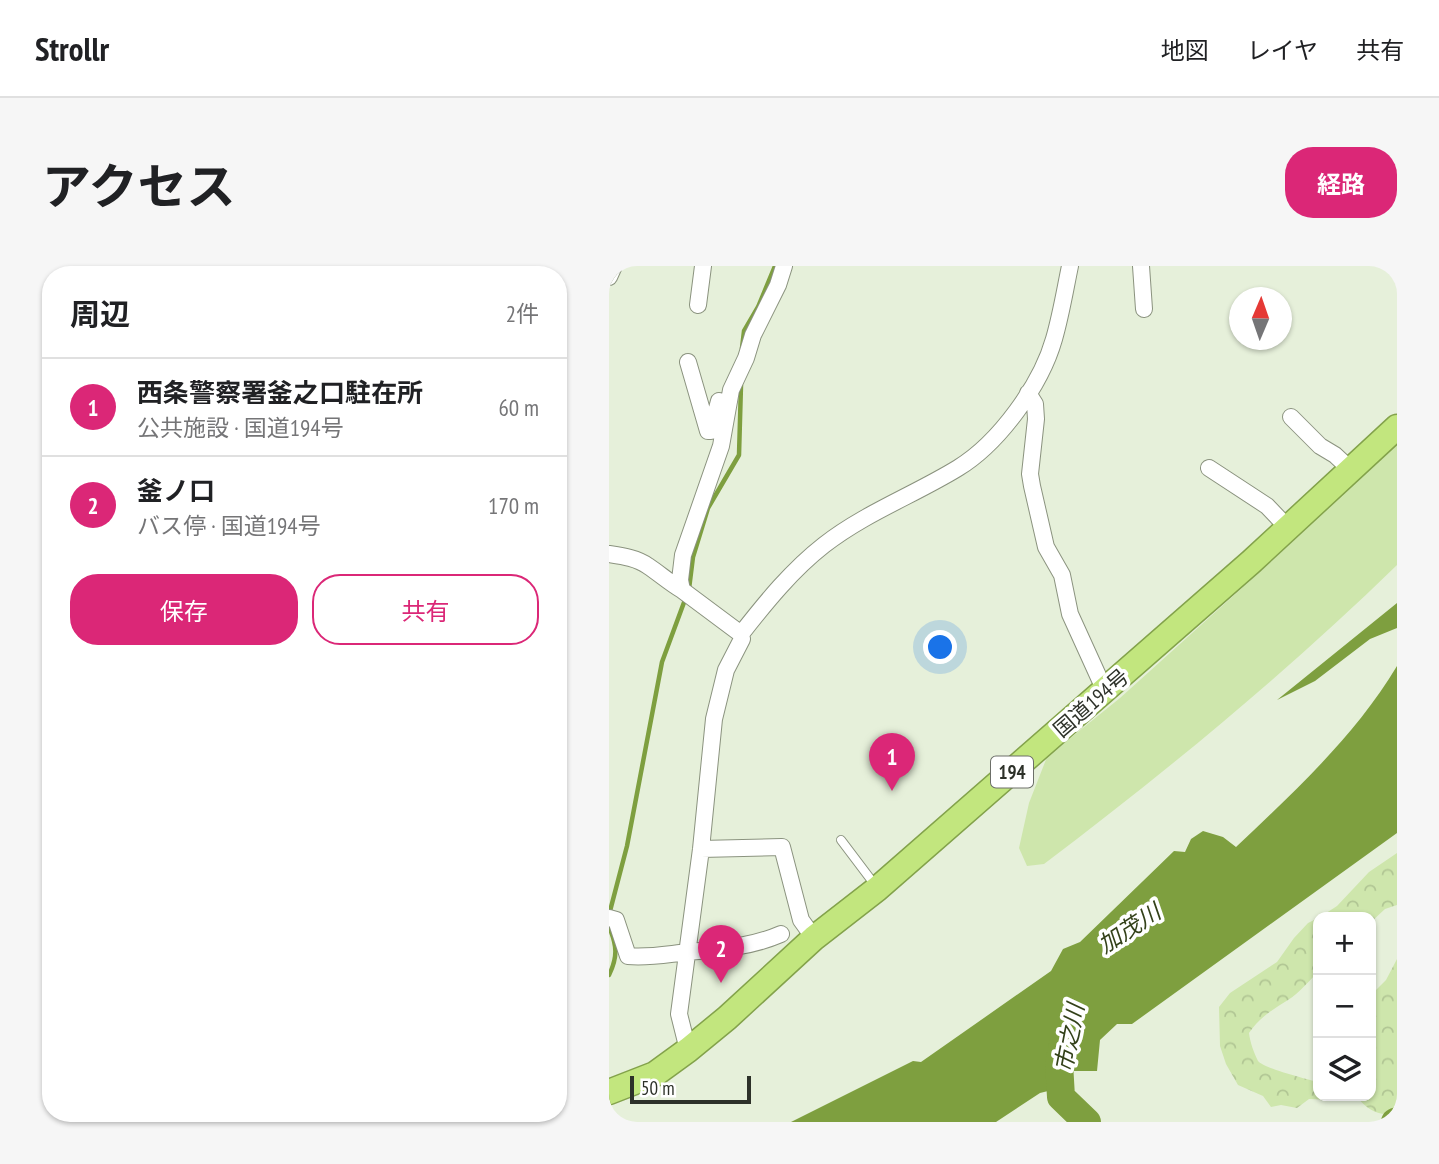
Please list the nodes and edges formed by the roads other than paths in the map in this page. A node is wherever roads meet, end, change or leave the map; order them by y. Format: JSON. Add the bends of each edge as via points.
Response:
{"nodes":[{"id":1,"x":614,"y":266,"type":"edge"},
{"id":2,"x":703,"y":266,"type":"edge"},
{"id":3,"x":784,"y":266,"type":"edge"},
{"id":4,"x":1070,"y":266,"type":"edge"},
{"id":5,"x":1141,"y":266,"type":"edge"},
{"id":6,"x":609,"y":277,"type":"edge"},
{"id":7,"x":698,"y":305,"type":"dead end"},
{"id":8,"x":1144,"y":309,"type":"dead end"},
{"id":9,"x":688,"y":362,"type":"dead end"},
{"id":10,"x":731,"y":390,"type":"junction"},
{"id":11,"x":1028,"y":393,"type":"junction"},
{"id":12,"x":1291,"y":417,"type":"dead end"},
{"id":13,"x":1397,"y":427,"type":"edge"},
{"id":14,"x":1209,"y":468,"type":"dead end"},
{"id":15,"x":1350,"y":470,"type":"junction"},
{"id":16,"x":1287,"y":528,"type":"junction"},
{"id":17,"x":609,"y":554,"type":"edge"},
{"id":18,"x":682,"y":590,"type":"junction"},
{"id":19,"x":741,"y":634,"type":"junction"},
{"id":20,"x":1105,"y":691,"type":"junction"},
{"id":21,"x":841,"y":840,"type":"dead end"},
{"id":22,"x":701,"y":849,"type":"junction"},
{"id":23,"x":877,"y":888,"type":"junction"},
{"id":24,"x":609,"y":918,"type":"edge"},
{"id":25,"x":781,"y":934,"type":"dead end"},
{"id":26,"x":814,"y":938,"type":"junction"},
{"id":27,"x":688,"y":953,"type":"junction"},
{"id":28,"x":688,"y":1051,"type":"junction"},
{"id":29,"x":609,"y":1092,"type":"edge"}],
"edges":[{"from":1,"to":6,"type":"street"},
{"from":2,"to":7,"type":"street"},
{"from":3,"to":10,"type":"street"},
{"from":4,"to":11,"type":"street","via":[[1054,339]]},
{"from":5,"to":8,"type":"street"},
{"from":9,"to":10,"type":"street","via":[[708,431],[719,400]]},
{"from":10,"to":18,"type":"street","via":[[721,446],[683,555]]},
{"from":11,"to":19,"type":"street","via":[[971,460],[825,544]]},
{"from":11,"to":20,"type":"street","via":[[1036,419],[1031,486],[1046,548],[1062,575],[1070,614]]},
{"from":12,"to":15,"type":"street"},
{"from":13,"to":15,"type":"highway","name":"国道194号","number":"194"},
{"from":14,"to":16,"type":"street","via":[[1267,506]]},
{"from":15,"to":16,"type":"highway","name":"国道194号","number":"194"},
{"from":16,"to":20,"type":"highway","name":"国道194号","number":"194"},
{"from":17,"to":18,"type":"street","via":[[648,565]]},
{"from":18,"to":19,"type":"street"},
{"from":19,"to":22,"type":"street","via":[[726,670],[715,719]]},
{"from":20,"to":23,"type":"highway","name":"国道194号","number":"194"},
{"from":21,"to":23,"type":"lane"},
{"from":22,"to":26,"type":"street","via":[[782,846],[801,920]]},
{"from":22,"to":27,"type":"street"},
{"from":23,"to":26,"type":"highway","name":"国道194号","number":"194"},
{"from":24,"to":27,"type":"street","via":[[616,920],[628,956]]},
{"from":25,"to":27,"type":"street","via":[[742,947]]},
{"from":26,"to":28,"type":"highway","name":"国道194号","number":"194"},
{"from":27,"to":28,"type":"street","via":[[679,1014]]},
{"from":28,"to":29,"type":"highway","name":"国道194号","number":"194","via":[[655,1074]]}]}
